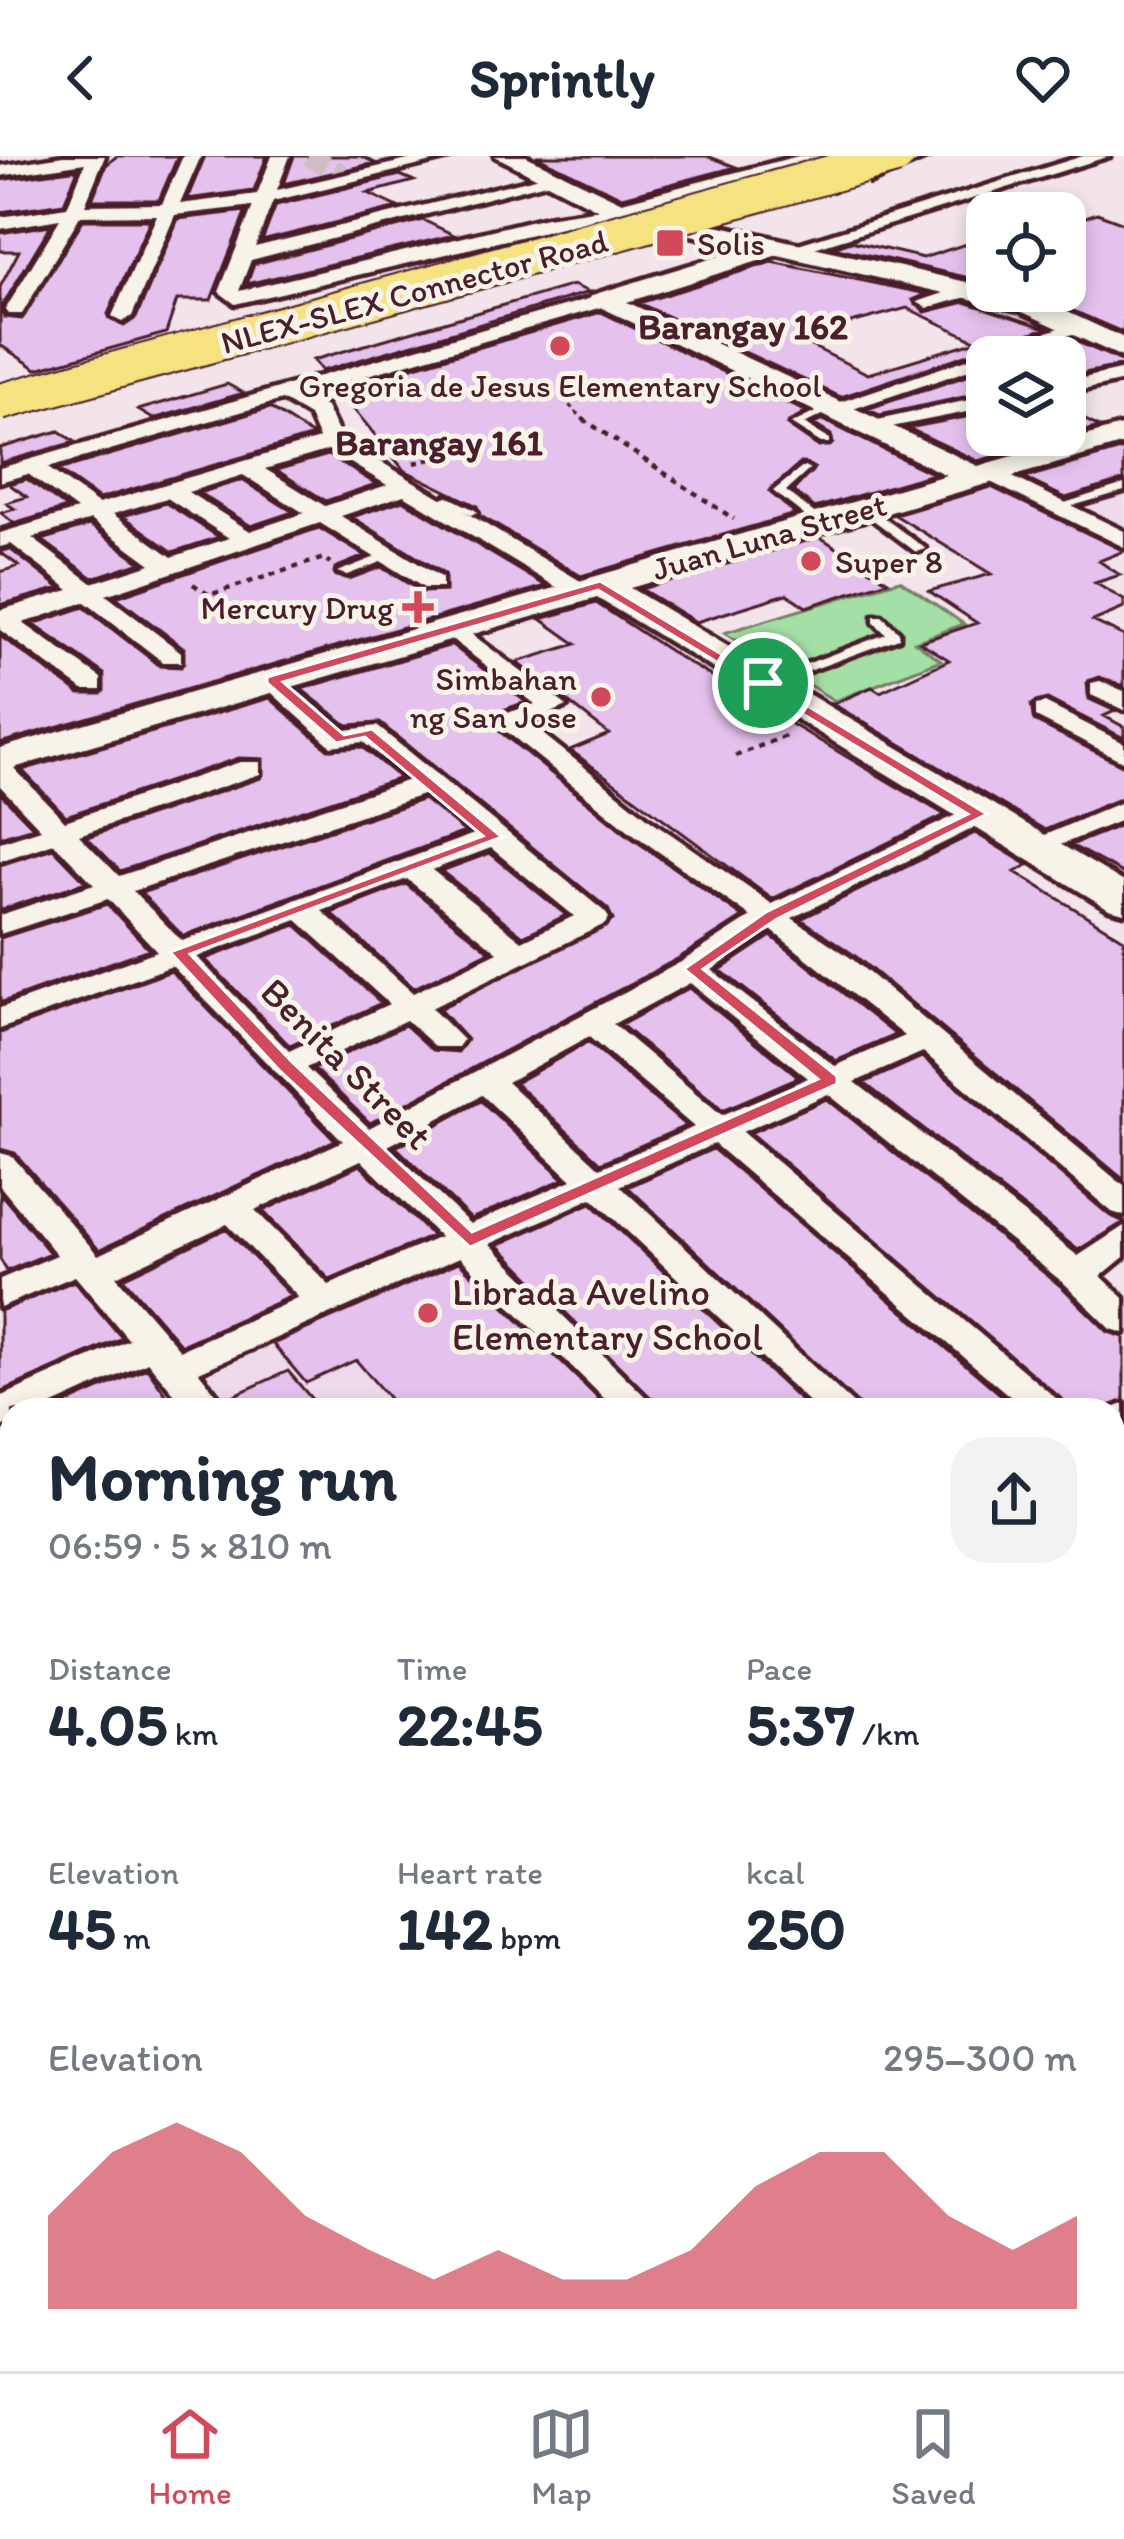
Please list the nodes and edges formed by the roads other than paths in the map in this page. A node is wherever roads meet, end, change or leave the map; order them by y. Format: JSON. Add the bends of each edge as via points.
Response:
{"nodes":[{"id":1,"x":96,"y":156,"type":"edge"},
{"id":2,"x":192,"y":156,"type":"edge"},
{"id":3,"x":280,"y":156,"type":"edge"},
{"id":4,"x":448,"y":156,"type":"edge"},
{"id":5,"x":508,"y":156,"type":"edge"},
{"id":6,"x":826,"y":156,"type":"edge"},
{"id":7,"x":859,"y":156,"type":"edge"},
{"id":8,"x":896,"y":156,"type":"edge"},
{"id":9,"x":1101,"y":156,"type":"edge"},
{"id":10,"x":0,"y":171,"type":"edge"},
{"id":11,"x":348,"y":177,"type":"junction"},
{"id":12,"x":560,"y":177,"type":"junction"},
{"id":13,"x":375,"y":190,"type":"dead end"},
{"id":14,"x":264,"y":200,"type":"junction"},
{"id":15,"x":394,"y":200,"type":"dead end"},
{"id":16,"x":74,"y":211,"type":"junction"},
{"id":17,"x":620,"y":211,"type":"junction"},
{"id":18,"x":168,"y":212,"type":"junction"},
{"id":19,"x":419,"y":212,"type":"junction"},
{"id":20,"x":0,"y":223,"type":"edge"},
{"id":21,"x":475,"y":239,"type":"junction"},
{"id":22,"x":785,"y":248,"type":"junction"},
{"id":23,"x":243,"y":256,"type":"junction"},
{"id":24,"x":34,"y":277,"type":"junction"},
{"id":25,"x":0,"y":283,"type":"edge"},
{"id":26,"x":966,"y":289,"type":"edge"},
{"id":27,"x":966,"y":291,"type":"edge"},
{"id":28,"x":602,"y":301,"type":"junction"},
{"id":29,"x":927,"y":302,"type":"dead end"},
{"id":30,"x":15,"y":310,"type":"dead end"},
{"id":31,"x":1046,"y":312,"type":"edge"},
{"id":32,"x":122,"y":316,"type":"dead end"},
{"id":33,"x":1081,"y":327,"type":"junction"},
{"id":34,"x":1124,"y":349,"type":"edge"},
{"id":35,"x":1124,"y":375,"type":"edge"},
{"id":36,"x":1086,"y":383,"type":"edge"},
{"id":37,"x":0,"y":389,"type":"edge"},
{"id":38,"x":285,"y":393,"type":"junction"},
{"id":39,"x":0,"y":403,"type":"edge"},
{"id":40,"x":966,"y":407,"type":"edge"},
{"id":41,"x":830,"y":409,"type":"junction"},
{"id":42,"x":866,"y":425,"type":"junction"},
{"id":43,"x":1124,"y":434,"type":"edge"},
{"id":44,"x":825,"y":441,"type":"dead end"},
{"id":45,"x":332,"y":442,"type":"junction"},
{"id":46,"x":32,"y":466,"type":"junction"},
{"id":47,"x":244,"y":466,"type":"junction"},
{"id":48,"x":804,"y":469,"type":"dead end"},
{"id":49,"x":982,"y":475,"type":"junction"},
{"id":50,"x":0,"y":476,"type":"edge"},
{"id":51,"x":407,"y":487,"type":"junction"},
{"id":52,"x":1124,"y":488,"type":"edge"},
{"id":53,"x":168,"y":489,"type":"junction"},
{"id":54,"x":435,"y":503,"type":"junction"},
{"id":55,"x":864,"y":508,"type":"junction"},
{"id":56,"x":1058,"y":508,"type":"junction"},
{"id":57,"x":96,"y":511,"type":"junction"},
{"id":58,"x":471,"y":512,"type":"dead end"},
{"id":59,"x":323,"y":514,"type":"junction"},
{"id":60,"x":818,"y":521,"type":"junction"},
{"id":61,"x":8,"y":538,"type":"edge"},
{"id":62,"x":249,"y":540,"type":"junction"},
{"id":63,"x":1124,"y":540,"type":"edge"},
{"id":64,"x":920,"y":548,"type":"dead end"},
{"id":65,"x":390,"y":556,"type":"junction"},
{"id":66,"x":168,"y":565,"type":"junction"},
{"id":67,"x":343,"y":572,"type":"road end"},
{"id":68,"x":434,"y":583,"type":"dead end"},
{"id":69,"x":590,"y":588,"type":"junction"},
{"id":70,"x":87,"y":590,"type":"junction"},
{"id":71,"x":878,"y":619,"type":"dead end"},
{"id":72,"x":2,"y":620,"type":"edge"},
{"id":73,"x":453,"y":628,"type":"junction"},
{"id":74,"x":172,"y":657,"type":"dead end"},
{"id":75,"x":272,"y":680,"type":"junction"},
{"id":76,"x":763,"y":683,"type":"junction"},
{"id":77,"x":92,"y":684,"type":"dead end"},
{"id":78,"x":1046,"y":711,"type":"dead end"},
{"id":79,"x":1124,"y":754,"type":"edge"},
{"id":80,"x":0,"y":760,"type":"edge"},
{"id":81,"x":250,"y":768,"type":"dead end"},
{"id":82,"x":0,"y":770,"type":"edge"},
{"id":83,"x":429,"y":783,"type":"junction"},
{"id":84,"x":1124,"y":809,"type":"edge"},
{"id":85,"x":980,"y":814,"type":"junction"},
{"id":86,"x":58,"y":834,"type":"junction"},
{"id":87,"x":494,"y":837,"type":"junction"},
{"id":88,"x":1034,"y":846,"type":"junction"},
{"id":89,"x":0,"y":852,"type":"edge"},
{"id":90,"x":412,"y":868,"type":"junction"},
{"id":91,"x":115,"y":888,"type":"junction"},
{"id":92,"x":1124,"y":900,"type":"edge"},
{"id":93,"x":301,"y":908,"type":"junction"},
{"id":94,"x":772,"y":916,"type":"junction"},
{"id":95,"x":0,"y":926,"type":"edge"},
{"id":96,"x":179,"y":952,"type":"junction"},
{"id":97,"x":519,"y":954,"type":"junction"},
{"id":98,"x":692,"y":969,"type":"junction"},
{"id":99,"x":407,"y":1007,"type":"junction"},
{"id":100,"x":0,"y":1019,"type":"edge"},
{"id":101,"x":592,"y":1024,"type":"junction"},
{"id":102,"x":927,"y":1038,"type":"junction"},
{"id":103,"x":447,"y":1040,"type":"dead end"},
{"id":104,"x":285,"y":1066,"type":"junction"},
{"id":105,"x":831,"y":1080,"type":"junction"},
{"id":106,"x":487,"y":1082,"type":"junction"},
{"id":107,"x":720,"y":1131,"type":"junction"},
{"id":108,"x":366,"y":1144,"type":"junction"},
{"id":109,"x":0,"y":1164,"type":"edge"},
{"id":110,"x":597,"y":1186,"type":"junction"},
{"id":111,"x":1124,"y":1204,"type":"edge"},
{"id":112,"x":231,"y":1208,"type":"junction"},
{"id":113,"x":1124,"y":1238,"type":"edge"},
{"id":114,"x":470,"y":1240,"type":"junction"},
{"id":115,"x":86,"y":1266,"type":"junction"},
{"id":116,"x":1078,"y":1275,"type":"junction"},
{"id":117,"x":0,"y":1294,"type":"edge"},
{"id":118,"x":325,"y":1304,"type":"junction"},
{"id":119,"x":1124,"y":1320,"type":"edge"},
{"id":120,"x":164,"y":1356,"type":"junction"},
{"id":121,"x":43,"y":1398,"type":"edge"},
{"id":122,"x":200,"y":1398,"type":"edge"},
{"id":123,"x":628,"y":1398,"type":"edge"},
{"id":124,"x":828,"y":1398,"type":"edge"},
{"id":125,"x":1037,"y":1398,"type":"edge"}],
"edges":[{"from":1,"to":10,"type":"street"},
{"from":1,"to":16,"type":"street"},
{"from":2,"to":18,"type":"street"},
{"from":3,"to":14,"type":"street"},
{"from":4,"to":11,"type":"street"},
{"from":5,"to":12,"type":"street"},
{"from":6,"to":17,"type":"street"},
{"from":7,"to":37,"type":"highway","name":"NLEX-SLEX Connector Road"},
{"from":8,"to":39,"type":"highway","name":"NLEX-SLEX Connector Road","bridge":true},
{"from":9,"to":22,"type":"street"},
{"from":11,"to":13,"type":"street"},
{"from":11,"to":14,"type":"street"},
{"from":12,"to":17,"type":"street"},
{"from":12,"to":19,"type":"street"},
{"from":14,"to":18,"type":"street"},
{"from":14,"to":23,"type":"street"},
{"from":15,"to":19,"type":"street"},
{"from":16,"to":18,"type":"street"},
{"from":16,"to":20,"type":"street"},
{"from":16,"to":24,"type":"street"},
{"from":17,"to":21,"type":"street"},
{"from":17,"to":22,"type":"street"},
{"from":18,"to":32,"type":"street"},
{"from":19,"to":21,"type":"street"},
{"from":19,"to":23,"type":"street"},
{"from":21,"to":23,"type":"street","via":[[235,298],[230,292]]},
{"from":22,"to":26,"type":"street"},
{"from":22,"to":28,"type":"street"},
{"from":24,"to":25,"type":"street"},
{"from":24,"to":30,"type":"street"},
{"from":27,"to":29,"type":"street"},
{"from":28,"to":38,"type":"street"},
{"from":28,"to":41,"type":"street"},
{"from":31,"to":33,"type":"street"},
{"from":33,"to":34,"type":"street"},
{"from":33,"to":41,"type":"street"},
{"from":35,"to":36,"type":"street"},
{"from":38,"to":45,"type":"street","via":[[318,412]]},
{"from":38,"to":46,"type":"street"},
{"from":40,"to":42,"type":"street"},
{"from":41,"to":42,"type":"street"},
{"from":41,"to":44,"type":"lane","via":[[796,424]]},
{"from":42,"to":49,"type":"street"},
{"from":43,"to":49,"type":"street","name":"Juan Luna Street"},
{"from":45,"to":47,"type":"street"},
{"from":45,"to":51,"type":"street"},
{"from":46,"to":50,"type":"street"},
{"from":46,"to":57,"type":"street"},
{"from":47,"to":53,"type":"street"},
{"from":47,"to":59,"type":"street"},
{"from":48,"to":60,"type":"lane","via":[[779,491]]},
{"from":49,"to":55,"type":"street","name":"Juan Luna Street"},
{"from":49,"to":56,"type":"street"},
{"from":51,"to":54,"type":"street"},
{"from":51,"to":59,"type":"street"},
{"from":52,"to":56,"type":"lane"},
{"from":53,"to":57,"type":"street"},
{"from":53,"to":62,"type":"street"},
{"from":54,"to":58,"type":"lane","via":[[447,499]]},
{"from":54,"to":69,"type":"street"},
{"from":55,"to":60,"type":"street","name":"Juan Luna Street"},
{"from":55,"to":64,"type":"lane"},
{"from":56,"to":63,"type":"street"},
{"from":57,"to":61,"type":"street"},
{"from":57,"to":66,"type":"street"},
{"from":59,"to":62,"type":"street"},
{"from":59,"to":65,"type":"street"},
{"from":60,"to":69,"type":"street","name":"Juan Luna Street"},
{"from":61,"to":70,"type":"street"},
{"from":62,"to":66,"type":"street"},
{"from":65,"to":67,"type":"lane"},
{"from":65,"to":68,"type":"street"},
{"from":66,"to":70,"type":"street"},
{"from":69,"to":73,"type":"street","name":"Juan Luna Street"},
{"from":69,"to":76,"type":"street"},
{"from":70,"to":72,"type":"street"},
{"from":70,"to":74,"type":"street"},
{"from":71,"to":76,"type":"lane","via":[[895,635]]},
{"from":72,"to":77,"type":"street"},
{"from":73,"to":75,"type":"street","name":"Juan Luna Street"},
{"from":73,"to":94,"type":"street","via":[[554,706],[510,721],[642,827]]},
{"from":75,"to":80,"type":"street","name":"Juan Luna Street"},
{"from":75,"to":83,"type":"street","via":[[341,740],[367,732]]},
{"from":76,"to":85,"type":"street"},
{"from":78,"to":79,"type":"street"},
{"from":81,"to":86,"type":"street"},
{"from":82,"to":86,"type":"street","name":"Benita Street"},
{"from":83,"to":87,"type":"street"},
{"from":83,"to":91,"type":"street"},
{"from":84,"to":88,"type":"street"},
{"from":85,"to":88,"type":"street"},
{"from":85,"to":94,"type":"street"},
{"from":86,"to":89,"type":"street"},
{"from":86,"to":91,"type":"street","name":"Benita Street"},
{"from":87,"to":90,"type":"street"},
{"from":87,"to":97,"type":"street","via":[[594,918]]},
{"from":88,"to":92,"type":"street"},
{"from":90,"to":93,"type":"street"},
{"from":90,"to":97,"type":"street"},
{"from":91,"to":95,"type":"street"},
{"from":91,"to":96,"type":"street","name":"Benita Street"},
{"from":93,"to":96,"type":"street"},
{"from":93,"to":99,"type":"street"},
{"from":94,"to":98,"type":"street"},
{"from":94,"to":102,"type":"street"},
{"from":96,"to":100,"type":"street"},
{"from":96,"to":104,"type":"street","name":"Benita Street"},
{"from":97,"to":99,"type":"street"},
{"from":98,"to":101,"type":"street"},
{"from":98,"to":105,"type":"street"},
{"from":99,"to":103,"type":"street"},
{"from":99,"to":104,"type":"street"},
{"from":101,"to":106,"type":"street"},
{"from":101,"to":107,"type":"street"},
{"from":102,"to":105,"type":"street"},
{"from":102,"to":111,"type":"street"},
{"from":104,"to":108,"type":"street","name":"Benita Street"},
{"from":105,"to":107,"type":"street"},
{"from":105,"to":116,"type":"street"},
{"from":106,"to":108,"type":"street"},
{"from":106,"to":110,"type":"street"},
{"from":107,"to":110,"type":"street"},
{"from":107,"to":125,"type":"street"},
{"from":108,"to":112,"type":"street"},
{"from":108,"to":114,"type":"street","name":"Benita Street"},
{"from":109,"to":115,"type":"street"},
{"from":110,"to":114,"type":"street"},
{"from":110,"to":124,"type":"street"},
{"from":112,"to":115,"type":"street"},
{"from":112,"to":118,"type":"street"},
{"from":113,"to":116,"type":"street"},
{"from":114,"to":118,"type":"street"},
{"from":114,"to":123,"type":"street","name":"Benita Street"},
{"from":115,"to":117,"type":"street"},
{"from":115,"to":120,"type":"street"},
{"from":116,"to":119,"type":"street"},
{"from":118,"to":120,"type":"street"},
{"from":120,"to":121,"type":"street"},
{"from":120,"to":122,"type":"street"}]}
